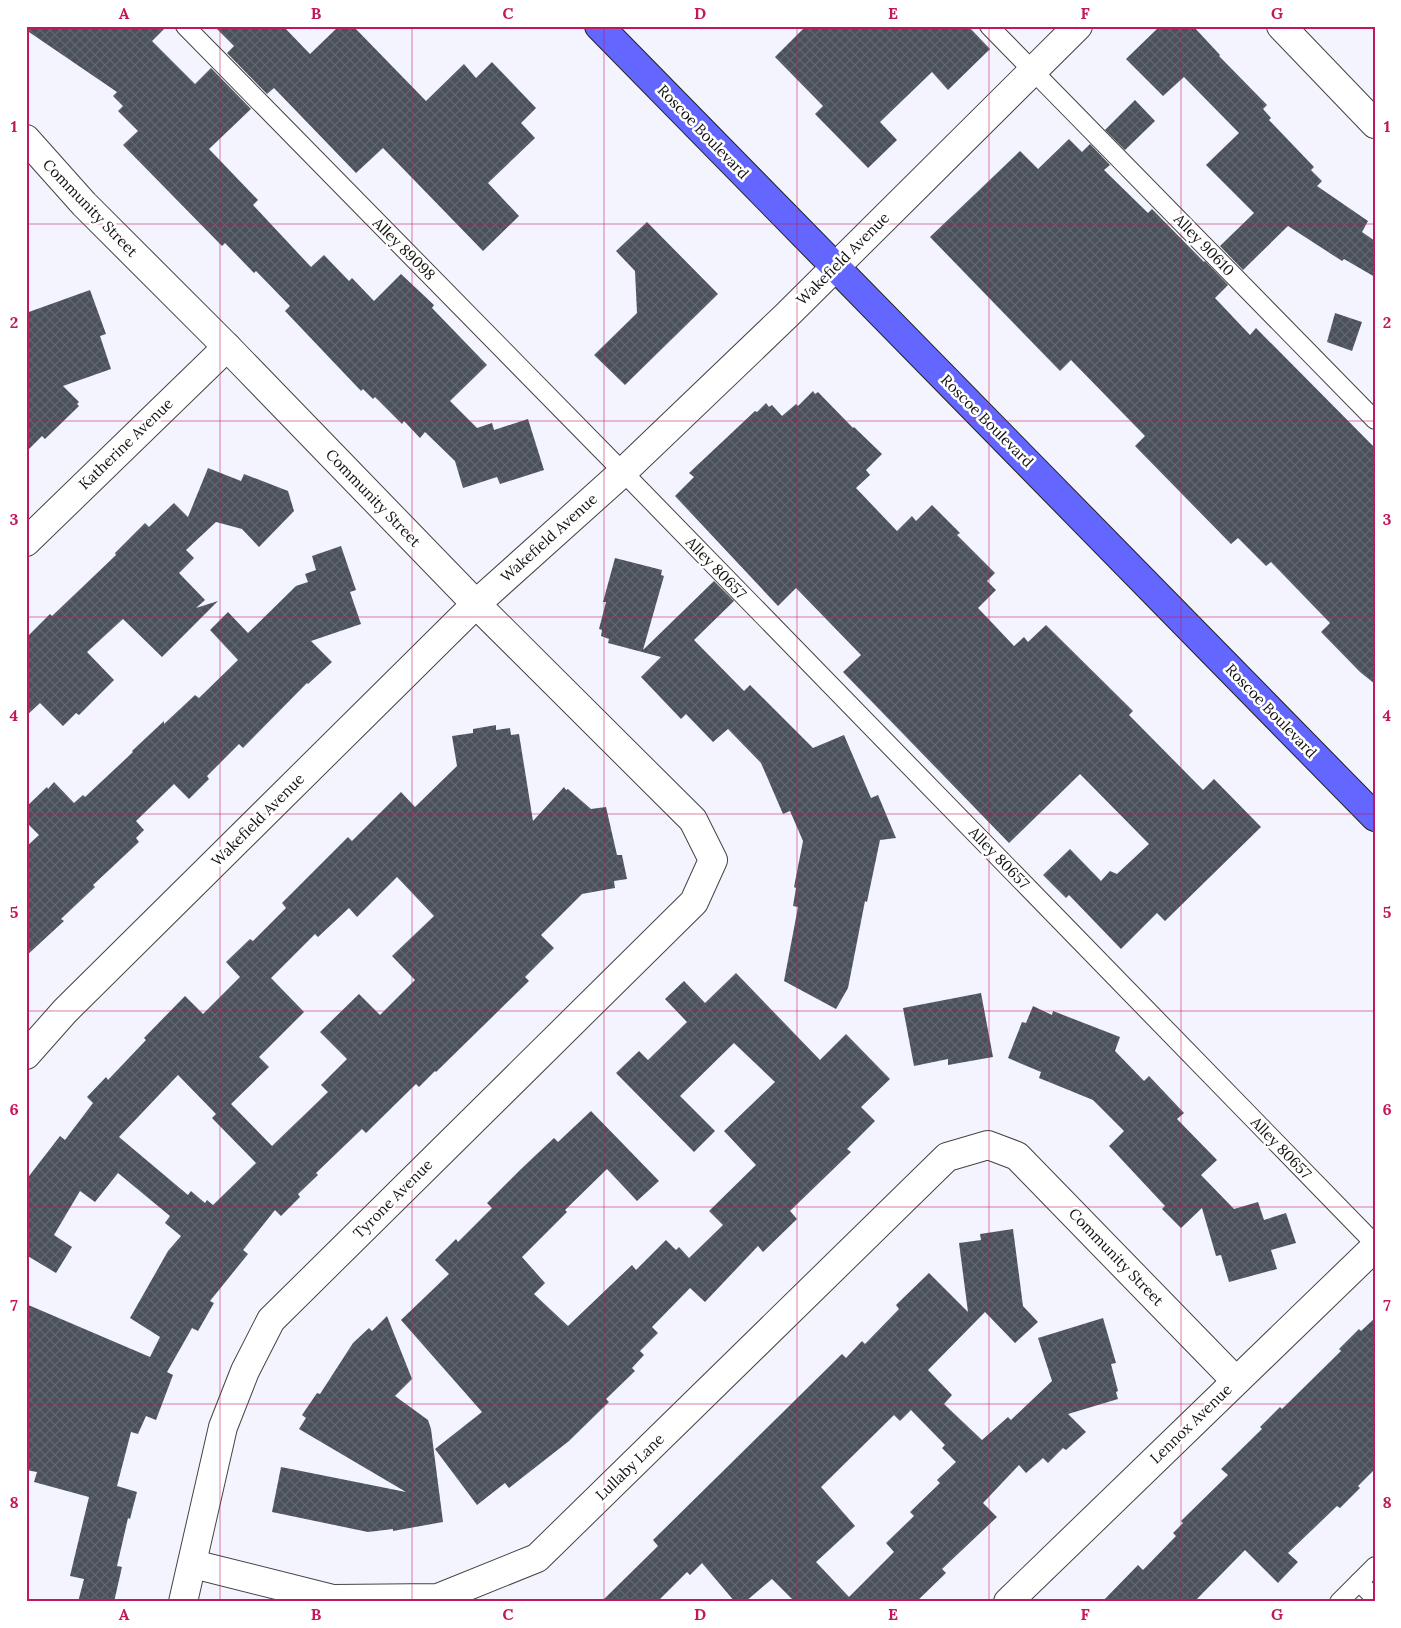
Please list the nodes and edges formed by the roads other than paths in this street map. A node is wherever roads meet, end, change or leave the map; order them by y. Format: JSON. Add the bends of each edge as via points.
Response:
{"nodes":[{"id":1,"x":185,"y":26,"type":"edge"},
{"id":2,"x":599,"y":26,"type":"edge"},
{"id":3,"x":989,"y":26,"type":"edge"},
{"id":4,"x":1078,"y":26,"type":"edge"},
{"id":5,"x":1281,"y":26,"type":"edge"},
{"id":6,"x":1033,"y":70,"type":"junction"},
{"id":7,"x":1375,"y":124,"type":"edge"},
{"id":8,"x":26,"y":139,"type":"edge"},
{"id":9,"x":836,"y":267,"type":"junction"},
{"id":10,"x":226,"y":346,"type":"junction"},
{"id":11,"x":1375,"y":420,"type":"edge"},
{"id":12,"x":623,"y":472,"type":"junction"},
{"id":13,"x":26,"y":542,"type":"edge"},
{"id":14,"x":476,"y":604,"type":"junction"},
{"id":15,"x":1375,"y":817,"type":"edge"},
{"id":16,"x":713,"y":860,"type":"joint"},
{"id":17,"x":26,"y":1055,"type":"edge"},
{"id":18,"x":988,"y":1145,"type":"joint"},
{"id":19,"x":1375,"y":1245,"type":"edge"},
{"id":20,"x":1236,"y":1381,"type":"junction"},
{"id":21,"x":193,"y":1564,"type":"junction"},
{"id":22,"x":1375,"y":1566,"type":"edge"},
{"id":23,"x":1359,"y":1582,"type":"junction"},
{"id":24,"x":1375,"y":1598,"type":"edge"},
{"id":25,"x":183,"y":1602,"type":"edge"},
{"id":26,"x":1008,"y":1602,"type":"edge"},
{"id":27,"x":1338,"y":1602,"type":"edge"}],
"edges":[{"from":1,"to":12,"type":"lane","name":"Alley 89098"},
{"from":2,"to":9,"type":"main road","name":"Roscoe Boulevard"},
{"from":3,"to":6,"type":"lane","name":"Alley 90610"},
{"from":4,"to":6,"type":"street","name":"Wakefield Avenue"},
{"from":5,"to":7,"type":"street"},
{"from":6,"to":9,"type":"street","name":"Wakefield Avenue"},
{"from":6,"to":11,"type":"lane","name":"Alley 90610"},
{"from":8,"to":10,"type":"street","name":"Community Street","via":[[84,204]]},
{"from":9,"to":12,"type":"street","name":"Wakefield Avenue"},
{"from":9,"to":15,"type":"main road","name":"Roscoe Boulevard"},
{"from":10,"to":13,"type":"street","name":"Katherine Avenue"},
{"from":10,"to":14,"type":"street","name":"Community Street"},
{"from":12,"to":14,"type":"street","name":"Wakefield Avenue"},
{"from":12,"to":19,"type":"lane","name":"Alley 80657"},
{"from":14,"to":16,"type":"street","name":"Community Street","via":[[693,820]]},
{"from":14,"to":17,"type":"street","name":"Wakefield Avenue","via":[[65,1011]]},
{"from":16,"to":21,"type":"street","name":"Tyrone Avenue","via":[[694,902],[271,1320],[245,1370],[223,1427]]},
{"from":18,"to":20,"type":"street","name":"Community Street","via":[[1017,1156]]},
{"from":18,"to":21,"type":"street","name":"Lullaby Lane","via":[[947,1157],[537,1558],[438,1598],[333,1599]]},
{"from":19,"to":20,"type":"street","name":"Lennox Avenue"},
{"from":20,"to":26,"type":"street","name":"Lennox Avenue"},
{"from":21,"to":25,"type":"street","name":"Tyrone Avenue"},
{"from":22,"to":23,"type":"lane"},
{"from":23,"to":24,"type":"lane"},
{"from":23,"to":27,"type":"lane"}]}
